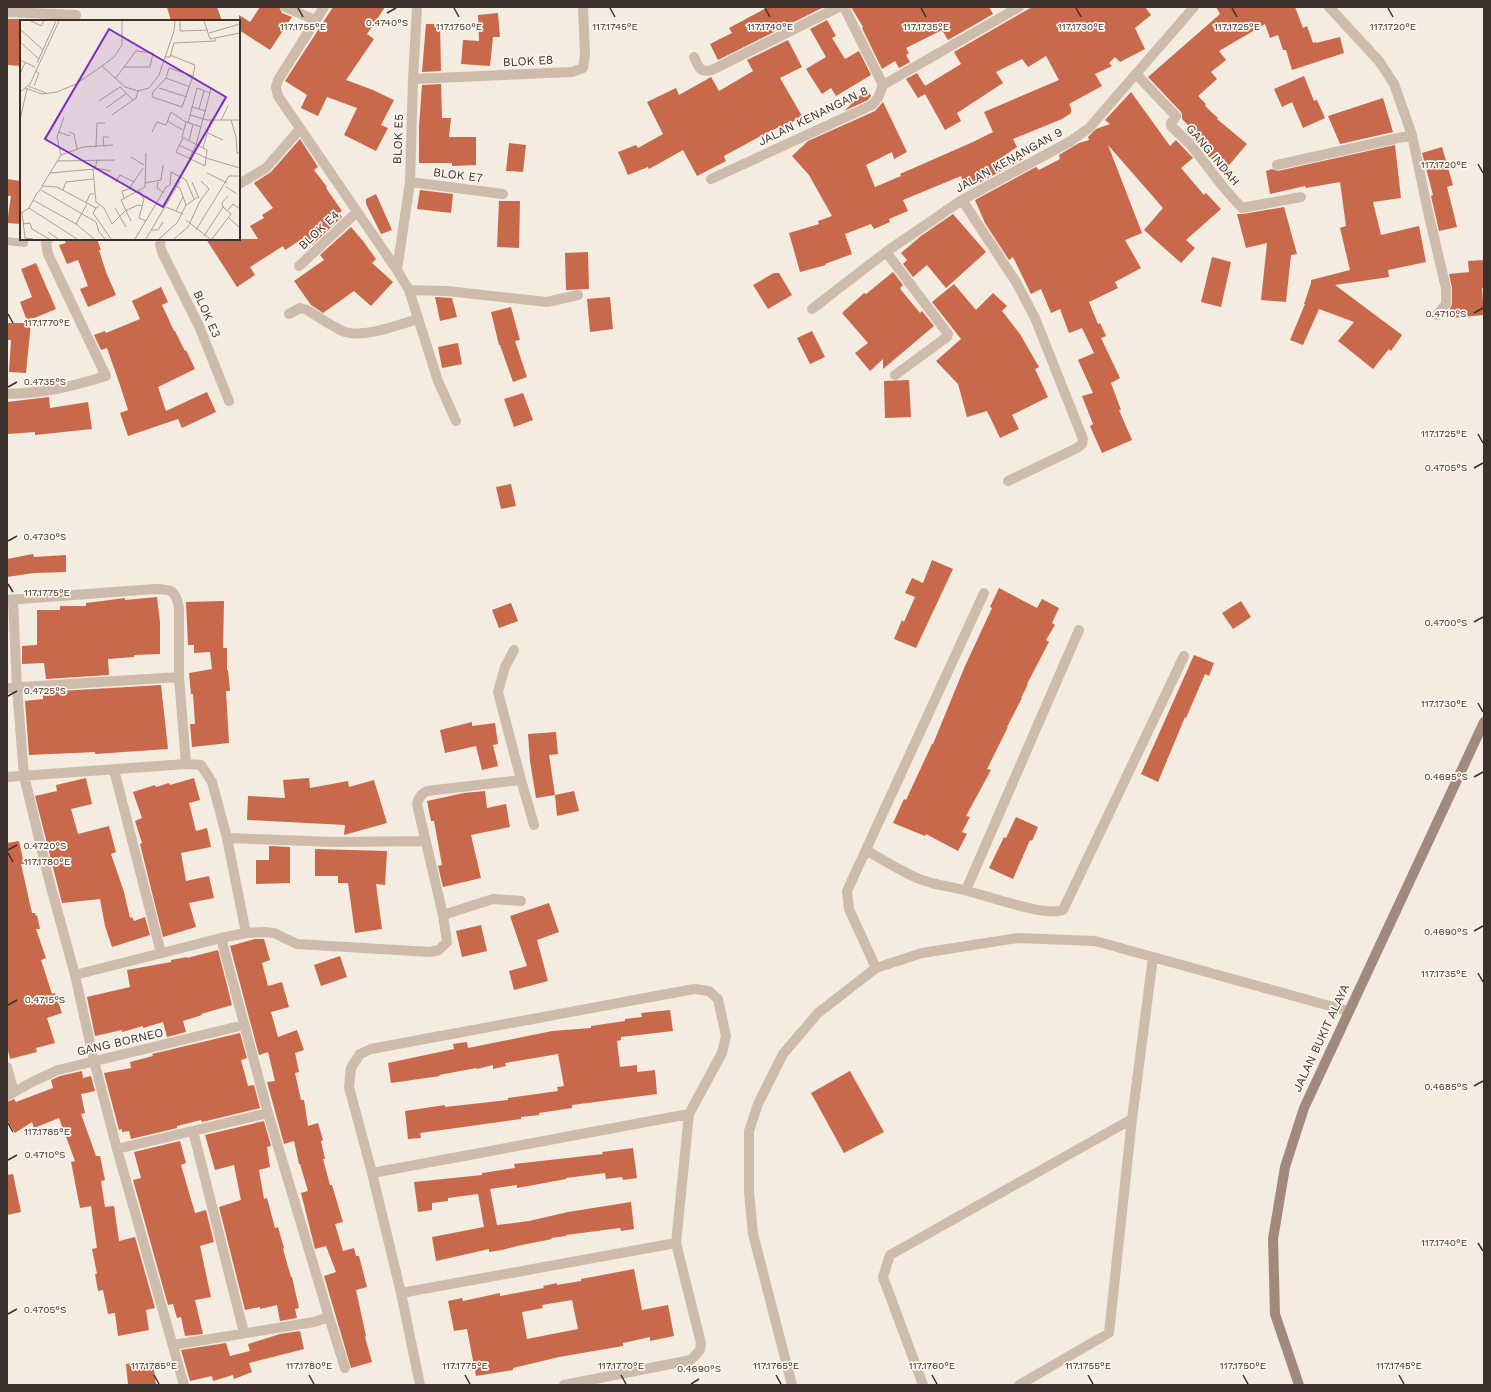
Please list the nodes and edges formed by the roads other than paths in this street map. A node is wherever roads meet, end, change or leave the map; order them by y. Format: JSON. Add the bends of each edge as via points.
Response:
{"nodes":[{"id":1,"x":285,"y":7,"type":"edge"},
{"id":2,"x":324,"y":7,"type":"edge"},
{"id":3,"x":417,"y":7,"type":"edge"},
{"id":4,"x":583,"y":7,"type":"edge"},
{"id":5,"x":839,"y":7,"type":"edge"},
{"id":6,"x":844,"y":7,"type":"edge"},
{"id":7,"x":1019,"y":7,"type":"edge"},
{"id":8,"x":1194,"y":7,"type":"edge"},
{"id":9,"x":1329,"y":7,"type":"edge"},
{"id":10,"x":7,"y":12,"type":"edge"},
{"id":11,"x":76,"y":14,"type":"edge"},
{"id":12,"x":315,"y":20,"type":"junction"},
{"id":13,"x":694,"y":57,"type":"dead end"},
{"id":14,"x":1136,"y":74,"type":"junction"},
{"id":15,"x":413,"y":79,"type":"junction"},
{"id":16,"x":882,"y":85,"type":"junction"},
{"id":17,"x":300,"y":129,"type":"junction"},
{"id":18,"x":1412,"y":135,"type":"junction"},
{"id":19,"x":1277,"y":165,"type":"dead end"},
{"id":20,"x":711,"y":178,"type":"dead end"},
{"id":21,"x":410,"y":182,"type":"junction"},
{"id":22,"x":240,"y":183,"type":"edge"},
{"id":23,"x":503,"y":194,"type":"dead end"},
{"id":24,"x":1301,"y":197,"type":"dead end"},
{"id":25,"x":962,"y":200,"type":"junction"},
{"id":26,"x":358,"y":212,"type":"junction"},
{"id":27,"x":47,"y":240,"type":"edge"},
{"id":28,"x":161,"y":240,"type":"edge"},
{"id":29,"x":7,"y":241,"type":"edge"},
{"id":30,"x":24,"y":242,"type":"dead end"},
{"id":31,"x":886,"y":252,"type":"junction"},
{"id":32,"x":299,"y":266,"type":"dead end"},
{"id":33,"x":397,"y":270,"type":"junction"},
{"id":34,"x":409,"y":290,"type":"junction"},
{"id":35,"x":578,"y":296,"type":"dead end"},
{"id":36,"x":812,"y":309,"type":"dead end"},
{"id":37,"x":289,"y":314,"type":"dead end"},
{"id":38,"x":1437,"y":315,"type":"dead end"},
{"id":39,"x":418,"y":319,"type":"junction"},
{"id":40,"x":895,"y":375,"type":"dead end"},
{"id":41,"x":7,"y":394,"type":"edge"},
{"id":42,"x":229,"y":402,"type":"dead end"},
{"id":43,"x":456,"y":421,"type":"dead end"},
{"id":44,"x":1008,"y":481,"type":"dead end"},
{"id":45,"x":984,"y":593,"type":"dead end"},
{"id":46,"x":10,"y":600,"type":"edge"},
{"id":47,"x":1079,"y":630,"type":"dead end"},
{"id":48,"x":514,"y":650,"type":"dead end"},
{"id":49,"x":1184,"y":656,"type":"dead end"},
{"id":50,"x":180,"y":678,"type":"junction"},
{"id":51,"x":12,"y":688,"type":"edge"},
{"id":52,"x":1484,"y":722,"type":"edge"},
{"id":53,"x":186,"y":764,"type":"junction"},
{"id":54,"x":114,"y":770,"type":"junction"},
{"id":55,"x":24,"y":776,"type":"junction"},
{"id":56,"x":7,"y":777,"type":"edge"},
{"id":57,"x":521,"y":780,"type":"junction"},
{"id":58,"x":534,"y":825,"type":"dead end"},
{"id":59,"x":227,"y":838,"type":"junction"},
{"id":60,"x":425,"y":841,"type":"junction"},
{"id":61,"x":866,"y":850,"type":"junction"},
{"id":62,"x":966,"y":890,"type":"junction"},
{"id":63,"x":521,"y":901,"type":"dead end"},
{"id":64,"x":443,"y":914,"type":"junction"},
{"id":65,"x":246,"y":933,"type":"junction"},
{"id":66,"x":221,"y":938,"type":"junction"},
{"id":67,"x":161,"y":953,"type":"junction"},
{"id":68,"x":1153,"y":957,"type":"junction"},
{"id":69,"x":876,"y":968,"type":"junction"},
{"id":70,"x":75,"y":975,"type":"junction"},
{"id":71,"x":1348,"y":1011,"type":"junction"},
{"id":72,"x":244,"y":1026,"type":"junction"},
{"id":73,"x":94,"y":1062,"type":"junction"},
{"id":74,"x":7,"y":1067,"type":"edge"},
{"id":75,"x":10,"y":1094,"type":"edge"},
{"id":76,"x":268,"y":1113,"type":"junction"},
{"id":77,"x":689,"y":1114,"type":"junction"},
{"id":78,"x":1132,"y":1119,"type":"junction"},
{"id":79,"x":193,"y":1131,"type":"junction"},
{"id":80,"x":117,"y":1149,"type":"junction"},
{"id":81,"x":372,"y":1173,"type":"junction"},
{"id":82,"x":676,"y":1243,"type":"junction"},
{"id":83,"x":401,"y":1293,"type":"junction"},
{"id":84,"x":329,"y":1317,"type":"junction"},
{"id":85,"x":244,"y":1333,"type":"junction"},
{"id":86,"x":173,"y":1345,"type":"junction"},
{"id":87,"x":345,"y":1368,"type":"dead end"},
{"id":88,"x":184,"y":1385,"type":"edge"},
{"id":89,"x":420,"y":1385,"type":"edge"},
{"id":90,"x":564,"y":1385,"type":"edge"},
{"id":91,"x":792,"y":1385,"type":"edge"},
{"id":92,"x":923,"y":1385,"type":"edge"},
{"id":93,"x":1019,"y":1385,"type":"edge"},
{"id":94,"x":1299,"y":1385,"type":"edge"}],
"edges":[{"from":1,"to":12,"type":"street"},
{"from":2,"to":12,"type":"street"},
{"from":3,"to":15,"type":"street","name":"BLOK E5"},
{"from":4,"to":15,"type":"street","name":"BLOK E8","via":[[583,68],[572,72]]},
{"from":5,"to":13,"type":"street","via":[[712,70],[705,72],[700,69]]},
{"from":6,"to":16,"type":"street"},
{"from":7,"to":16,"type":"street","name":"JALAN KENANGAN 8"},
{"from":8,"to":14,"type":"street","name":"JALAN KENANGAN 9"},
{"from":9,"to":18,"type":"street","via":[[1380,61],[1394,84]]},
{"from":10,"to":11,"type":"street"},
{"from":12,"to":17,"type":"street","via":[[276,87],[278,96]]},
{"from":14,"to":24,"type":"street","name":"GANG INDAH","via":[[1176,116],[1171,126],[1190,144],[1242,208]]},
{"from":14,"to":25,"type":"street","name":"JALAN KENANGAN 9","via":[[1089,128],[1071,141]]},
{"from":15,"to":21,"type":"street","name":"BLOK E5"},
{"from":16,"to":20,"type":"street","name":"JALAN KENANGAN 8","via":[[878,98],[872,104]]},
{"from":17,"to":22,"type":"street","via":[[266,168]]},
{"from":17,"to":26,"type":"street"},
{"from":18,"to":19,"type":"street"},
{"from":18,"to":38,"type":"street","via":[[1446,288],[1446,304]]},
{"from":21,"to":23,"type":"street","name":"BLOK E7"},
{"from":21,"to":33,"type":"street","name":"BLOK E5"},
{"from":25,"to":31,"type":"street","name":"JALAN KENANGAN 9"},
{"from":25,"to":44,"type":"street","via":[[1016,282],[1035,318],[1083,438],[1082,444],[1077,448]]},
{"from":26,"to":32,"type":"street","name":"BLOK E4"},
{"from":26,"to":33,"type":"street"},
{"from":27,"to":41,"type":"street","via":[[48,254],[106,376],[62,389]]},
{"from":28,"to":42,"type":"street","name":"BLOK E3","via":[[162,252],[199,326]]},
{"from":29,"to":30,"type":"lane"},
{"from":31,"to":36,"type":"street","name":"JALAN KENANGAN 9"},
{"from":31,"to":40,"type":"street","via":[[948,334]]},
{"from":33,"to":34,"type":"street"},
{"from":34,"to":35,"type":"street","via":[[447,291],[547,302]]},
{"from":34,"to":39,"type":"street"},
{"from":37,"to":39,"type":"street","via":[[300,308],[307,310],[344,331],[356,334]]},
{"from":39,"to":43,"type":"street","via":[[438,381]]},
{"from":45,"to":61,"type":"street"},
{"from":46,"to":50,"type":"street","via":[[154,589],[173,592],[179,608]]},
{"from":46,"to":51,"type":"street"},
{"from":47,"to":62,"type":"street"},
{"from":48,"to":57,"type":"street","via":[[505,667],[498,692]]},
{"from":49,"to":62,"type":"street","via":[[1063,910],[1051,912]]},
{"from":50,"to":51,"type":"street"},
{"from":50,"to":53,"type":"street"},
{"from":51,"to":55,"type":"street"},
{"from":52,"to":71,"type":"street","name":"JALAN BUKIT ALAYA"},
{"from":53,"to":54,"type":"street"},
{"from":53,"to":59,"type":"street","via":[[201,765],[207,772]]},
{"from":54,"to":55,"type":"street"},
{"from":54,"to":67,"type":"street"},
{"from":55,"to":56,"type":"street"},
{"from":55,"to":70,"type":"street"},
{"from":57,"to":58,"type":"street"},
{"from":57,"to":60,"type":"street","via":[[423,793],[418,804]]},
{"from":59,"to":60,"type":"street","via":[[334,842]]},
{"from":59,"to":65,"type":"street"},
{"from":60,"to":64,"type":"street"},
{"from":61,"to":62,"type":"street","via":[[918,879],[934,885]]},
{"from":61,"to":69,"type":"street","via":[[847,891],[848,909]]},
{"from":63,"to":64,"type":"street","via":[[493,899]]},
{"from":64,"to":65,"type":"street","via":[[447,942],[439,950],[430,952],[297,944],[274,933]]},
{"from":65,"to":66,"type":"street"},
{"from":66,"to":67,"type":"street"},
{"from":66,"to":72,"type":"street"},
{"from":67,"to":70,"type":"street"},
{"from":68,"to":69,"type":"street","via":[[1095,942],[1018,938],[922,953]]},
{"from":68,"to":71,"type":"street"},
{"from":68,"to":78,"type":"street"},
{"from":69,"to":91,"type":"street","via":[[818,1013],[783,1054],[758,1104],[749,1131],[749,1192],[753,1234]]},
{"from":70,"to":73,"type":"street"},
{"from":71,"to":94,"type":"street","name":"JALAN BUKIT ALAYA","via":[[1304,1108],[1285,1166],[1273,1239],[1275,1314]]},
{"from":72,"to":73,"type":"street","name":"GANG BORNEO"},
{"from":72,"to":76,"type":"street"},
{"from":73,"to":75,"type":"street","name":"GANG BORNEO","via":[[58,1070]]},
{"from":73,"to":80,"type":"street"},
{"from":74,"to":75,"type":"street"},
{"from":76,"to":79,"type":"street"},
{"from":76,"to":84,"type":"street"},
{"from":77,"to":81,"type":"street"},
{"from":77,"to":81,"type":"street","via":[[722,1053],[726,1036],[718,999],[709,991],[694,989],[371,1049],[360,1054],[351,1068],[349,1087]]},
{"from":77,"to":82,"type":"street"},
{"from":78,"to":92,"type":"street","via":[[890,1255],[883,1277]]},
{"from":78,"to":93,"type":"street","via":[[1109,1333]]},
{"from":79,"to":80,"type":"street"},
{"from":79,"to":85,"type":"street"},
{"from":80,"to":86,"type":"street"},
{"from":81,"to":83,"type":"street"},
{"from":82,"to":83,"type":"street"},
{"from":82,"to":90,"type":"street","via":[[701,1343],[697,1355],[691,1360]]},
{"from":83,"to":89,"type":"street"},
{"from":84,"to":85,"type":"street","via":[[314,1322]]},
{"from":84,"to":87,"type":"street"},
{"from":85,"to":86,"type":"street"},
{"from":86,"to":88,"type":"street"}]}
